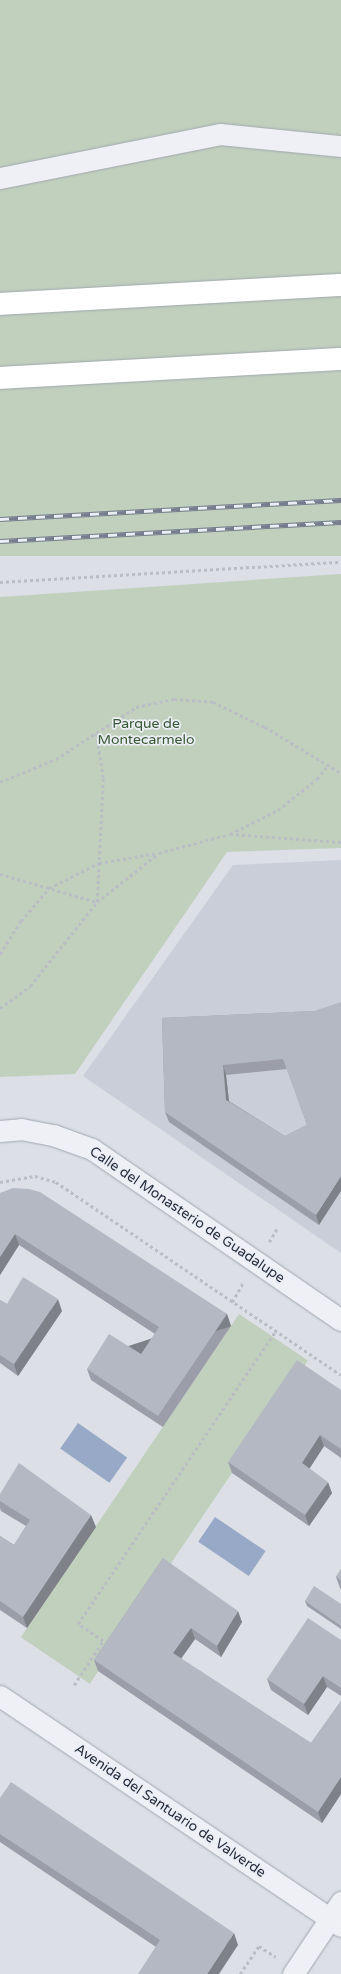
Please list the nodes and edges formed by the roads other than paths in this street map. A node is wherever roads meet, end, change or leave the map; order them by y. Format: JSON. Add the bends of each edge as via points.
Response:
{"nodes":[{"id":1,"x":341,"y":146,"type":"edge"},
{"id":2,"x":0,"y":178,"type":"edge"},
{"id":3,"x":341,"y":285,"type":"edge"},
{"id":4,"x":0,"y":304,"type":"edge"},
{"id":5,"x":341,"y":359,"type":"edge"},
{"id":6,"x":0,"y":378,"type":"edge"},
{"id":7,"x":0,"y":1131,"type":"edge"},
{"id":8,"x":341,"y":1320,"type":"edge"},
{"id":9,"x":0,"y":1696,"type":"edge"},
{"id":10,"x":337,"y":1915,"type":"edge"},
{"id":11,"x":293,"y":1974,"type":"edge"}],
"edges":[{"from":1,"to":2,"type":"street","via":[[220,134]]},
{"from":3,"to":4,"type":"highway"},
{"from":5,"to":6,"type":"highway"},
{"from":7,"to":8,"type":"street","name":"Calle del Monasterio de Guadalupe","via":[[21,1129],[53,1135],[92,1149]]},
{"from":9,"to":10,"type":"street","name":"Avenida del Santuario de Valverde"},
{"from":10,"to":11,"type":"street"}]}
